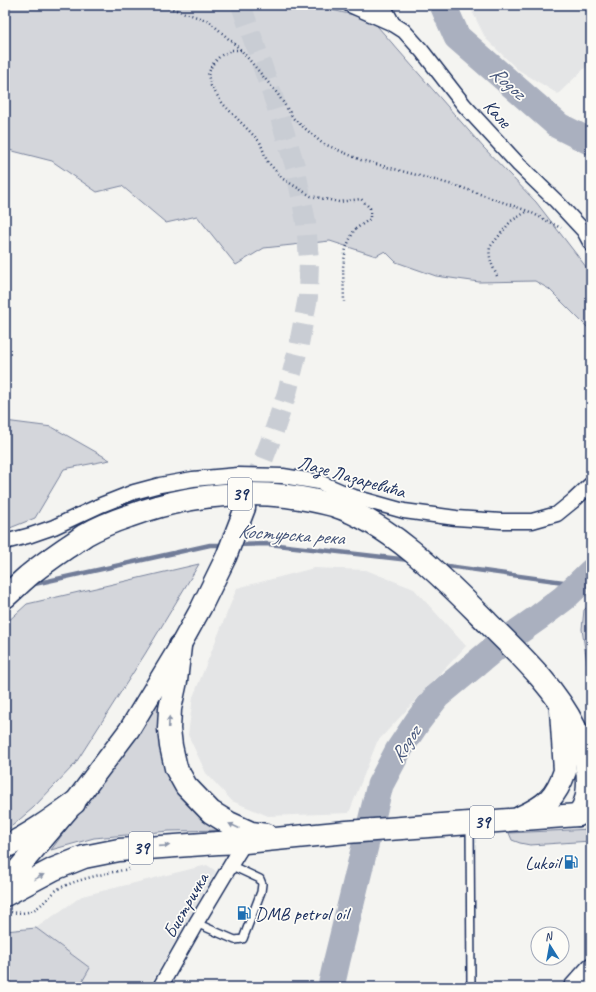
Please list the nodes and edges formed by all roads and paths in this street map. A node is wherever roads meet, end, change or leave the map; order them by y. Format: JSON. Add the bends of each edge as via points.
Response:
{"nodes":[{"id":1,"x":161,"y":5,"type":"edge"},
{"id":2,"x":350,"y":5,"type":"edge"},
{"id":3,"x":381,"y":5,"type":"edge"},
{"id":4,"x":393,"y":24,"type":"junction"},
{"id":5,"x":241,"y":50,"type":"junction"},
{"id":6,"x":528,"y":210,"type":"junction"},
{"id":7,"x":564,"y":230,"type":"dead end"},
{"id":8,"x":591,"y":244,"type":"edge"},
{"id":9,"x":497,"y":276,"type":"dead end"},
{"id":10,"x":344,"y":302,"type":"dead end"},
{"id":11,"x":591,"y":484,"type":"edge"},
{"id":12,"x":243,"y":514,"type":"tunnel mouth"},
{"id":13,"x":5,"y":542,"type":"edge"},
{"id":14,"x":5,"y":597,"type":"edge"},
{"id":15,"x":180,"y":646,"type":"junction"},
{"id":16,"x":560,"y":703,"type":"junction"},
{"id":17,"x":589,"y":768,"type":"edge"},
{"id":18,"x":566,"y":771,"type":"junction"},
{"id":19,"x":74,"y":803,"type":"junction"},
{"id":20,"x":587,"y":814,"type":"edge"},
{"id":21,"x":515,"y":820,"type":"junction"},
{"id":22,"x":470,"y":823,"type":"junction"},
{"id":23,"x":285,"y":838,"type":"junction"},
{"id":24,"x":245,"y":842,"type":"junction"},
{"id":25,"x":5,"y":847,"type":"edge"},
{"id":26,"x":230,"y":865,"type":"junction"},
{"id":27,"x":132,"y":868,"type":"dead end"},
{"id":28,"x":5,"y":884,"type":"edge"},
{"id":29,"x":5,"y":895,"type":"edge"},
{"id":30,"x":20,"y":914,"type":"dead end"},
{"id":31,"x":196,"y":923,"type":"junction"},
{"id":32,"x":591,"y":967,"type":"edge"},
{"id":33,"x":160,"y":987,"type":"edge"},
{"id":34,"x":470,"y":987,"type":"edge"},
{"id":35,"x":573,"y":987,"type":"edge"}],
"edges":[{"from":1,"to":5,"type":"path","via":[[209,21]]},
{"from":2,"to":4,"type":"street"},
{"from":3,"to":4,"type":"street","name":"Кале"},
{"from":4,"to":8,"type":"street","name":"Кале","via":[[404,31],[422,50],[464,104],[584,231]]},
{"from":5,"to":6,"type":"path","via":[[277,93],[294,119],[322,143],[361,160],[457,186]]},
{"from":5,"to":10,"type":"path","via":[[231,50],[220,56],[208,75],[211,86],[223,104],[260,142],[267,161],[283,179],[311,196],[339,202],[361,199],[370,208],[370,219],[354,230],[346,248],[343,267]]},
{"from":6,"to":7,"type":"path"},
{"from":6,"to":9,"type":"path","via":[[510,221],[490,247],[490,260]]},
{"from":11,"to":13,"type":"street","name":"Лазе Лазаревића","via":[[557,514],[532,520],[501,522],[404,511],[354,497],[318,482],[283,476],[193,479],[134,492],[54,527]]},
{"from":12,"to":15,"type":"main road","via":[[226,557]]},
{"from":14,"to":16,"type":"main road","number":"39","via":[[28,576],[86,535],[114,521],[153,508],[207,496],[271,494],[300,498],[333,505],[364,518],[393,536],[458,593],[526,662]]},
{"from":15,"to":19,"type":"main road","via":[[128,730]]},
{"from":23,"to":15,"type":"main road","number":"39","one_way":true,"via":[[251,833],[228,823],[211,812],[186,786],[176,768],[169,729]]},
{"from":16,"to":17,"type":"main road","number":"39","via":[[576,729]]},
{"from":16,"to":18,"type":"main road","number":"39"},
{"from":17,"to":20,"type":"main road","number":"39","via":[[584,805]]},
{"from":18,"to":20,"type":"main road","via":[[569,803],[573,809]]},
{"from":18,"to":21,"type":"main road","number":"39","via":[[558,790],[548,802]]},
{"from":19,"to":25,"type":"main road","via":[[30,834]]},
{"from":19,"to":28,"type":"main road"},
{"from":20,"to":21,"type":"main road","number":"39"},
{"from":21,"to":22,"type":"main road","number":"39"},
{"from":22,"to":23,"type":"main road","number":"39"},
{"from":22,"to":34,"type":"lane"},
{"from":23,"to":24,"type":"main road","number":"39"},
{"from":24,"to":26,"type":"street","name":"Бистричка"},
{"from":29,"to":24,"type":"main road","number":"39","one_way":true,"via":[[54,869],[84,857],[119,850]]},
{"from":26,"to":31,"type":"street","name":"Бистричка"},
{"from":26,"to":31,"type":"lane","via":[[260,879],[262,884],[243,939],[236,940]]},
{"from":27,"to":30,"type":"path","via":[[74,882],[57,890],[39,907]]},
{"from":31,"to":33,"type":"street","name":"Бистричка"},
{"from":32,"to":35,"type":"street"}]}
